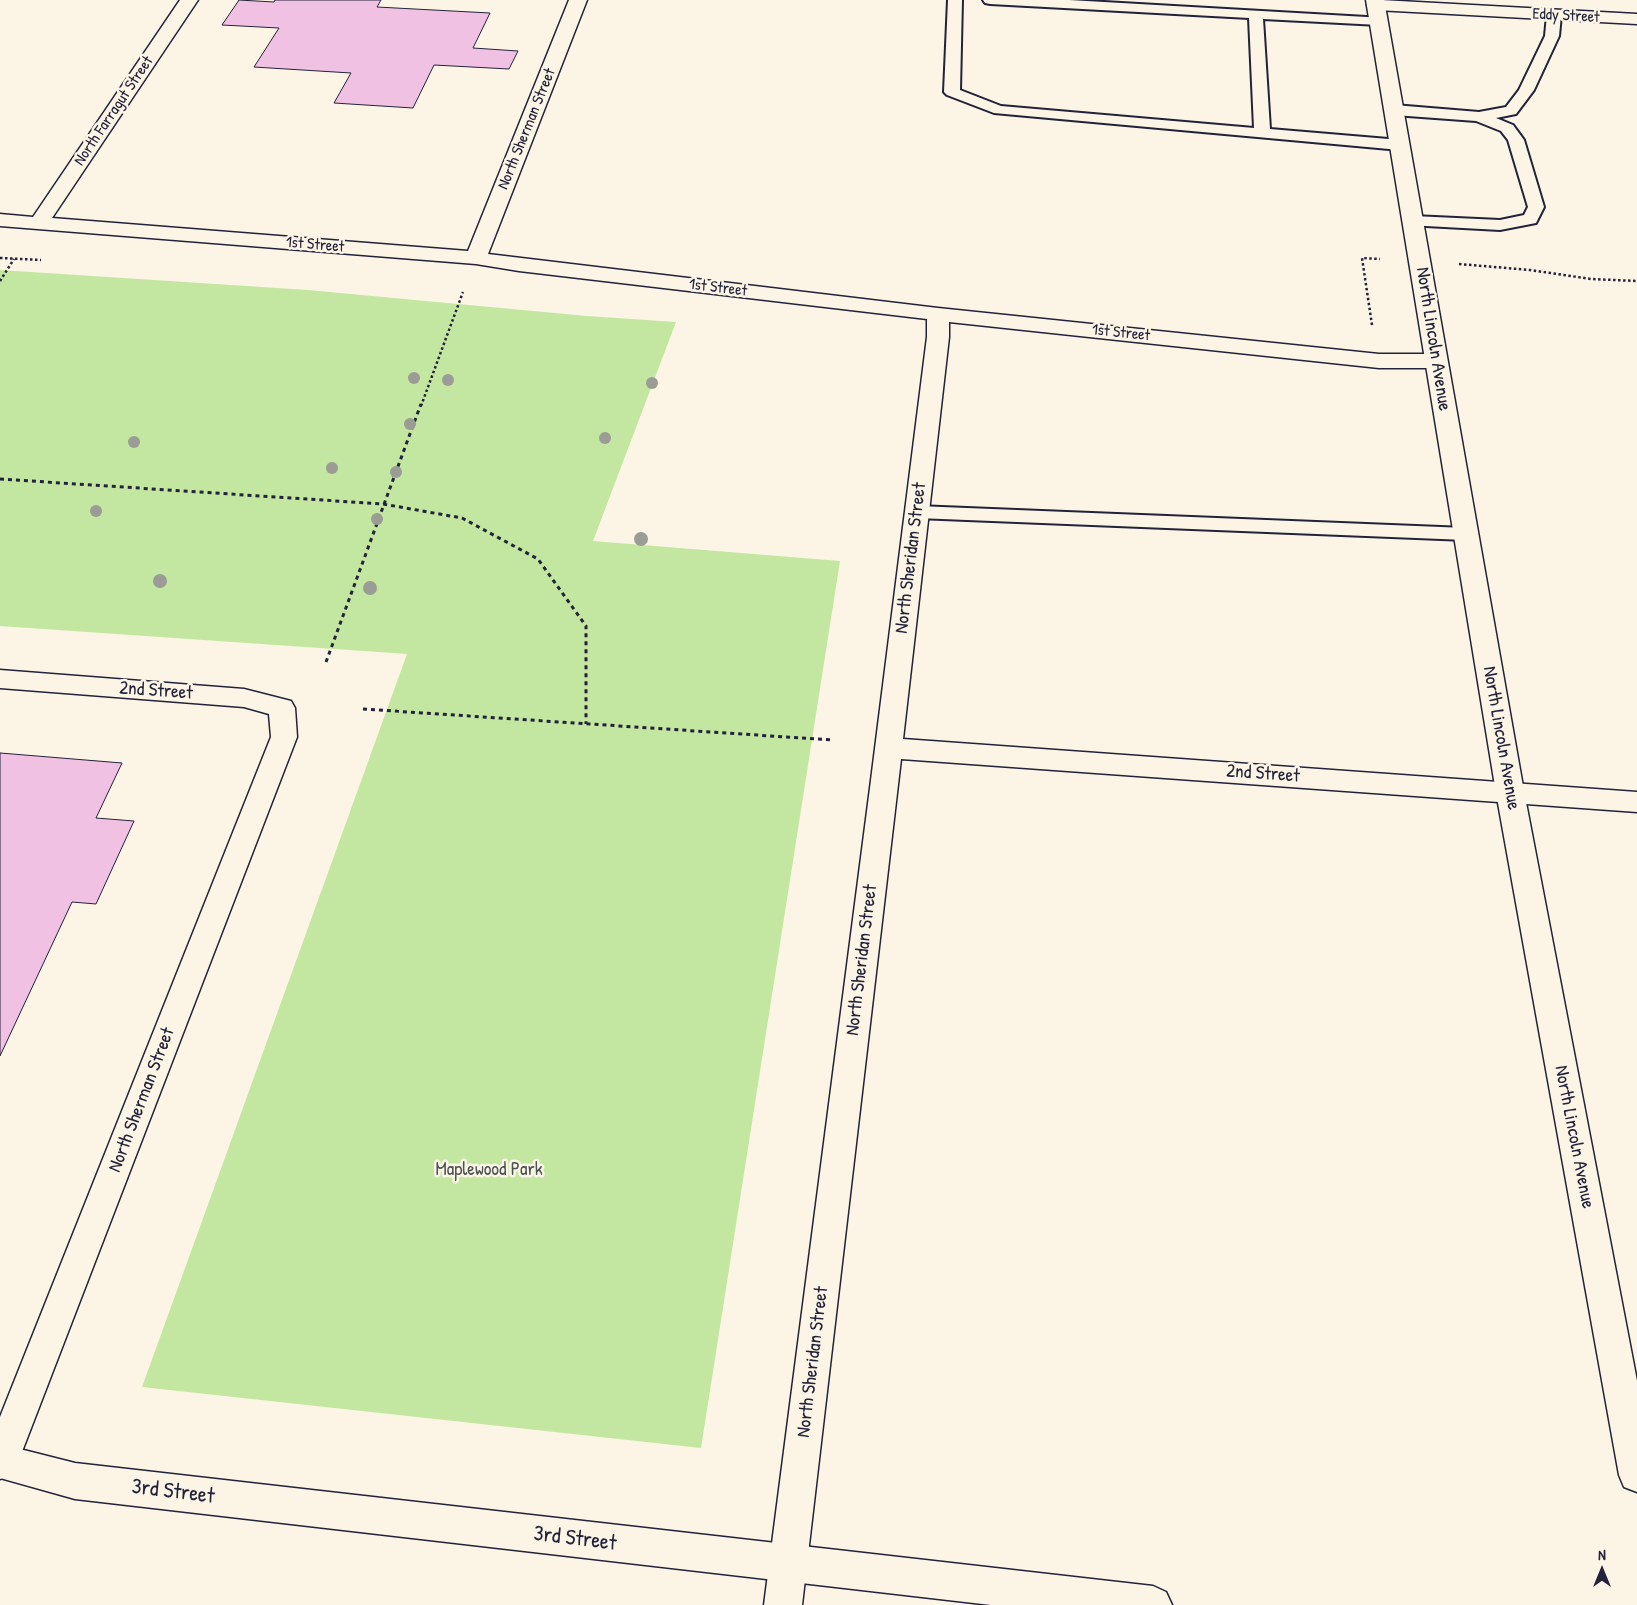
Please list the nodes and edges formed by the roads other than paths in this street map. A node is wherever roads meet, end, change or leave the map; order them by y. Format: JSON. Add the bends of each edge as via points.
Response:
{"nodes":[{"id":1,"x":189,"y":0,"type":"edge"},
{"id":2,"x":578,"y":0,"type":"edge"},
{"id":3,"x":956,"y":0,"type":"edge"},
{"id":4,"x":990,"y":0,"type":"edge"},
{"id":5,"x":1113,"y":3,"type":"edge"},
{"id":6,"x":1377,"y":9,"type":"edge"},
{"id":7,"x":1256,"y":15,"type":"junction"},
{"id":8,"x":1554,"y":15,"type":"junction"},
{"id":9,"x":1637,"y":19,"type":"edge"},
{"id":10,"x":1394,"y":110,"type":"junction"},
{"id":11,"x":1480,"y":117,"type":"junction"},
{"id":12,"x":1262,"y":134,"type":"junction"},
{"id":13,"x":1400,"y":145,"type":"junction"},
{"id":14,"x":0,"y":220,"type":"edge"},
{"id":15,"x":1413,"y":221,"type":"junction"},
{"id":16,"x":39,"y":222,"type":"junction"},
{"id":17,"x":476,"y":258,"type":"junction"},
{"id":18,"x":938,"y":314,"type":"junction"},
{"id":19,"x":1436,"y":361,"type":"junction"},
{"id":20,"x":917,"y":512,"type":"junction"},
{"id":21,"x":1466,"y":534,"type":"junction"},
{"id":22,"x":0,"y":679,"type":"edge"},
{"id":23,"x":284,"y":737,"type":"joint"},
{"id":24,"x":888,"y":748,"type":"junction"},
{"id":25,"x":1510,"y":792,"type":"junction"},
{"id":26,"x":1637,"y":802,"type":"edge"},
{"id":27,"x":0,"y":1461,"type":"edge"},
{"id":28,"x":1637,"y":1475,"type":"edge"},
{"id":29,"x":788,"y":1564,"type":"junction"},
{"id":30,"x":783,"y":1605,"type":"edge"},
{"id":31,"x":1153,"y":1605,"type":"edge"}],
"edges":[{"from":1,"to":16,"type":"street","name":"North Farragut Street"},
{"from":2,"to":17,"type":"street","name":"North Sherman Street"},
{"from":3,"to":12,"type":"lane","via":[[952,92],[999,110]]},
{"from":4,"to":5,"type":"lane"},
{"from":5,"to":7,"type":"lane"},
{"from":6,"to":7,"type":"lane"},
{"from":6,"to":8,"type":"street","name":"Eddy Street"},
{"from":6,"to":10,"type":"street","name":"North Lincoln Avenue"},
{"from":7,"to":12,"type":"lane"},
{"from":8,"to":9,"type":"street","name":"Eddy Street"},
{"from":8,"to":11,"type":"lane","via":[[1552,36],[1526,90],[1511,111]]},
{"from":10,"to":11,"type":"lane"},
{"from":10,"to":13,"type":"street","name":"North Lincoln Avenue"},
{"from":11,"to":15,"type":"lane","via":[[1507,128],[1516,140],[1536,208],[1530,219],[1500,225]]},
{"from":12,"to":13,"type":"lane"},
{"from":13,"to":15,"type":"street","name":"North Lincoln Avenue"},
{"from":14,"to":16,"type":"street","name":"1st Street"},
{"from":15,"to":19,"type":"street","name":"North Lincoln Avenue"},
{"from":16,"to":17,"type":"street","name":"1st Street"},
{"from":17,"to":18,"type":"street","name":"1st Street"},
{"from":18,"to":19,"type":"street","name":"1st Street","via":[[1379,360]]},
{"from":18,"to":20,"type":"street","name":"North Sheridan Street"},
{"from":19,"to":21,"type":"street","name":"North Lincoln Avenue"},
{"from":20,"to":21,"type":"lane"},
{"from":20,"to":24,"type":"street","name":"North Sheridan Street"},
{"from":21,"to":25,"type":"street","name":"North Lincoln Avenue"},
{"from":22,"to":23,"type":"street","name":"2nd Street","via":[[244,698],[282,708]]},
{"from":23,"to":27,"type":"street","name":"North Sherman Street"},
{"from":24,"to":25,"type":"street","name":"2nd Street"},
{"from":24,"to":29,"type":"street","name":"North Sheridan Street"},
{"from":25,"to":26,"type":"street","name":"2nd Street"},
{"from":25,"to":28,"type":"street","name":"North Lincoln Avenue"},
{"from":27,"to":29,"type":"street","name":"3rd Street","via":[[76,1480]]},
{"from":29,"to":30,"type":"street","name":"North Sheridan Street"},
{"from":29,"to":31,"type":"street","name":"3rd Street"}]}
